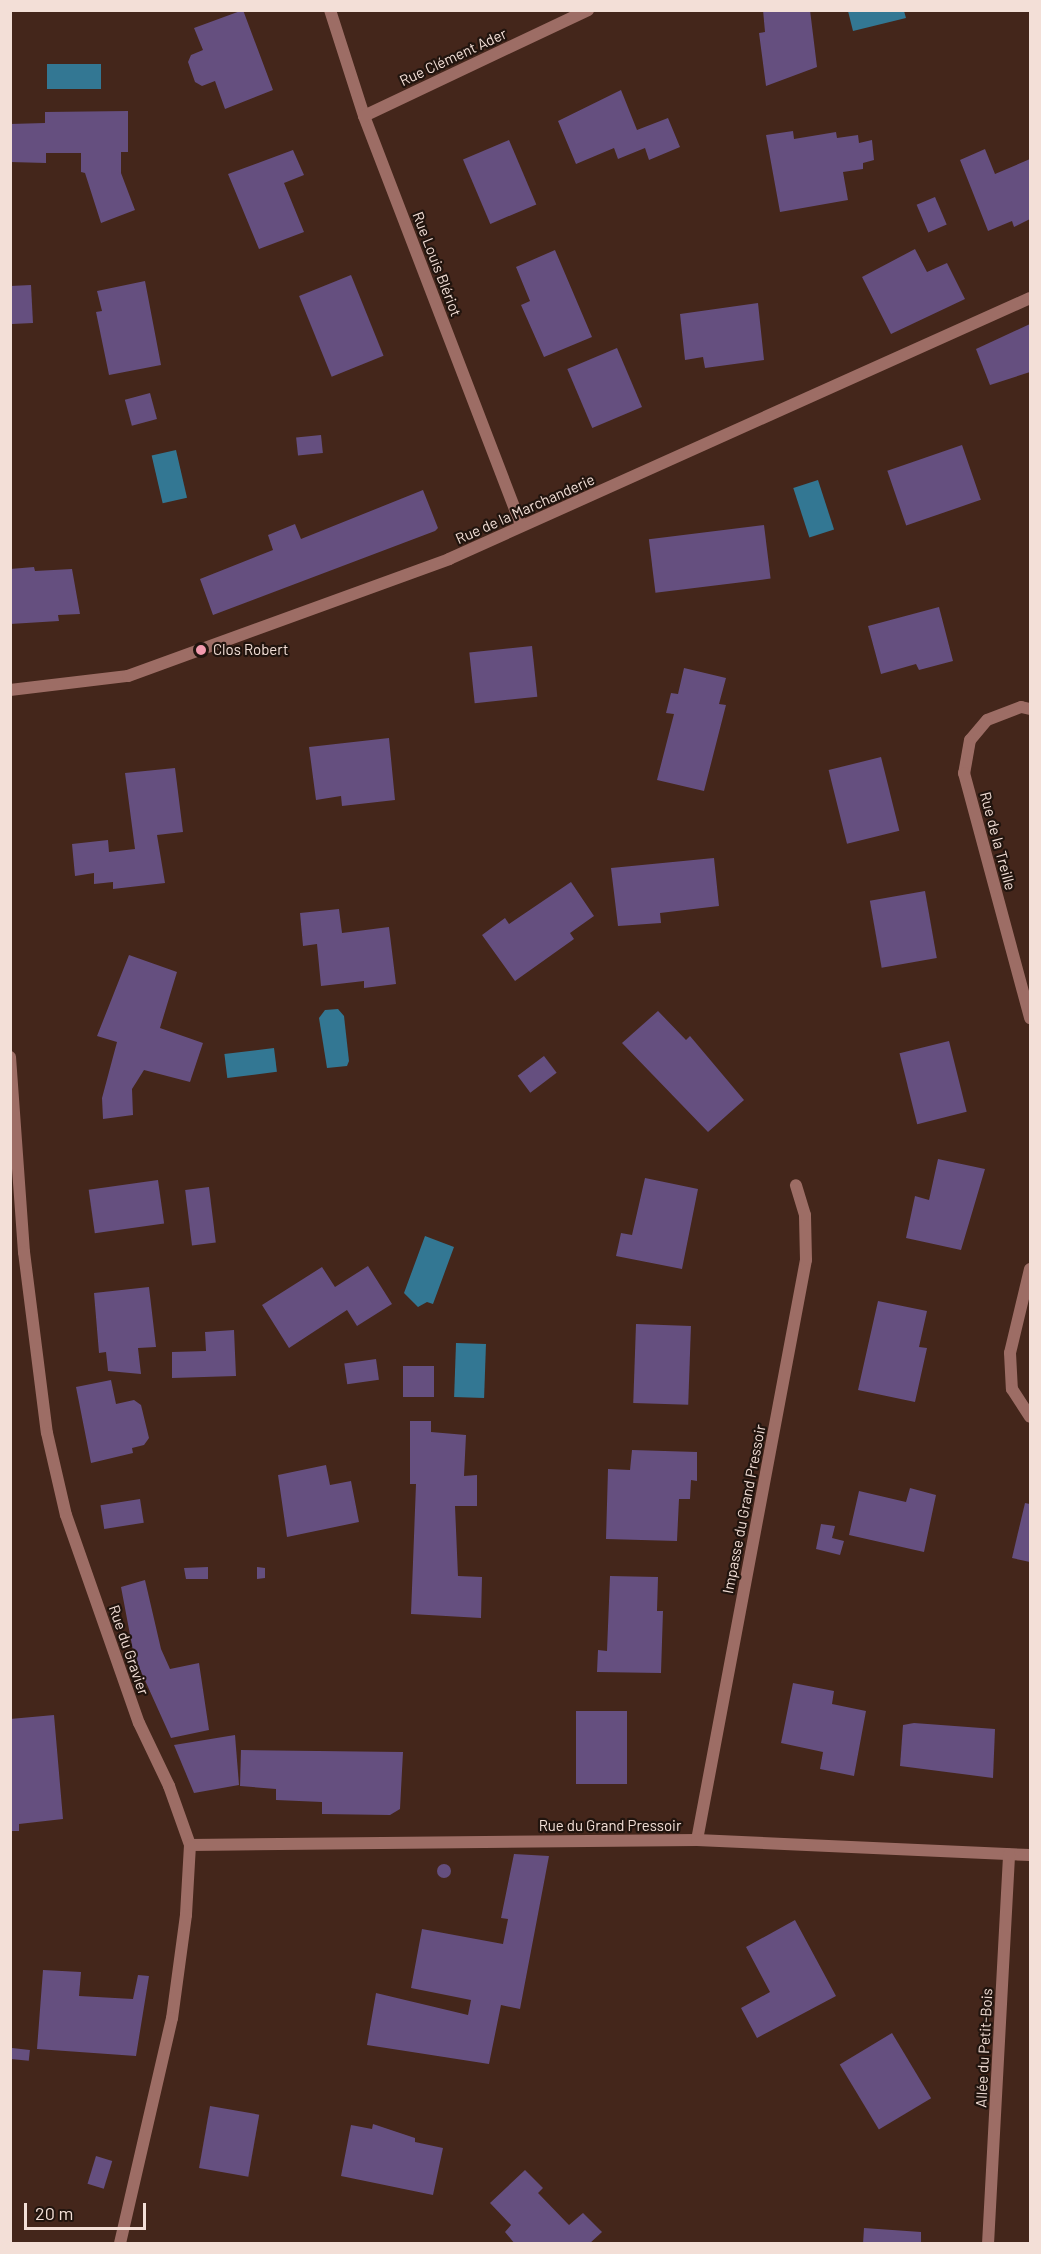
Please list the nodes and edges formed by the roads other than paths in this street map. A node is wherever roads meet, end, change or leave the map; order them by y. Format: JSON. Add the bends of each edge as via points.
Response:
{"nodes":[{"id":1,"x":330,"y":10,"type":"edge"},
{"id":2,"x":588,"y":10,"type":"edge"},
{"id":3,"x":364,"y":116,"type":"junction"},
{"id":4,"x":1030,"y":298,"type":"edge"},
{"id":5,"x":521,"y":526,"type":"junction"},
{"id":6,"x":10,"y":690,"type":"edge"},
{"id":7,"x":1030,"y":709,"type":"edge"},
{"id":8,"x":1030,"y":1018,"type":"edge"},
{"id":9,"x":10,"y":1057,"type":"edge"},
{"id":10,"x":796,"y":1185,"type":"dead end"},
{"id":11,"x":1030,"y":1269,"type":"edge"},
{"id":12,"x":1030,"y":1417,"type":"edge"},
{"id":13,"x":697,"y":1840,"type":"junction"},
{"id":14,"x":190,"y":1845,"type":"junction"},
{"id":15,"x":1009,"y":1855,"type":"junction"},
{"id":16,"x":1030,"y":1855,"type":"edge"},
{"id":17,"x":120,"y":2244,"type":"edge"},
{"id":18,"x":988,"y":2244,"type":"edge"}],
"edges":[{"from":1,"to":3,"type":"street","name":"Rue Louis Blériot"},
{"from":2,"to":3,"type":"street","name":"Rue Clément Ader"},
{"from":3,"to":5,"type":"street","name":"Rue Louis Blériot"},
{"from":4,"to":5,"type":"street","name":"Rue de la Marchanderie"},
{"from":5,"to":6,"type":"street","name":"Rue de la Marchanderie","via":[[449,559],[128,676]]},
{"from":7,"to":8,"type":"street","name":"Rue de la Treille","via":[[1021,707],[987,720],[970,740],[964,773]]},
{"from":9,"to":14,"type":"street","name":"Rue du Gravier","via":[[24,1252],[47,1433],[66,1515],[139,1723],[169,1786]]},
{"from":10,"to":13,"type":"street","name":"Impasse du Grand Pressoir","via":[[805,1215],[806,1260]]},
{"from":11,"to":12,"type":"street","via":[[1010,1353],[1012,1389]]},
{"from":13,"to":14,"type":"street","name":"Rue du Grand Pressoir"},
{"from":13,"to":15,"type":"street","name":"Rue du Grand Pressoir"},
{"from":14,"to":17,"type":"street","name":"Rue du Gravier","via":[[186,1915],[172,2018]]},
{"from":15,"to":16,"type":"street","name":"Rue du Grand Pressoir"},
{"from":15,"to":18,"type":"street","name":"Allée du Petit-Bois"}]}
